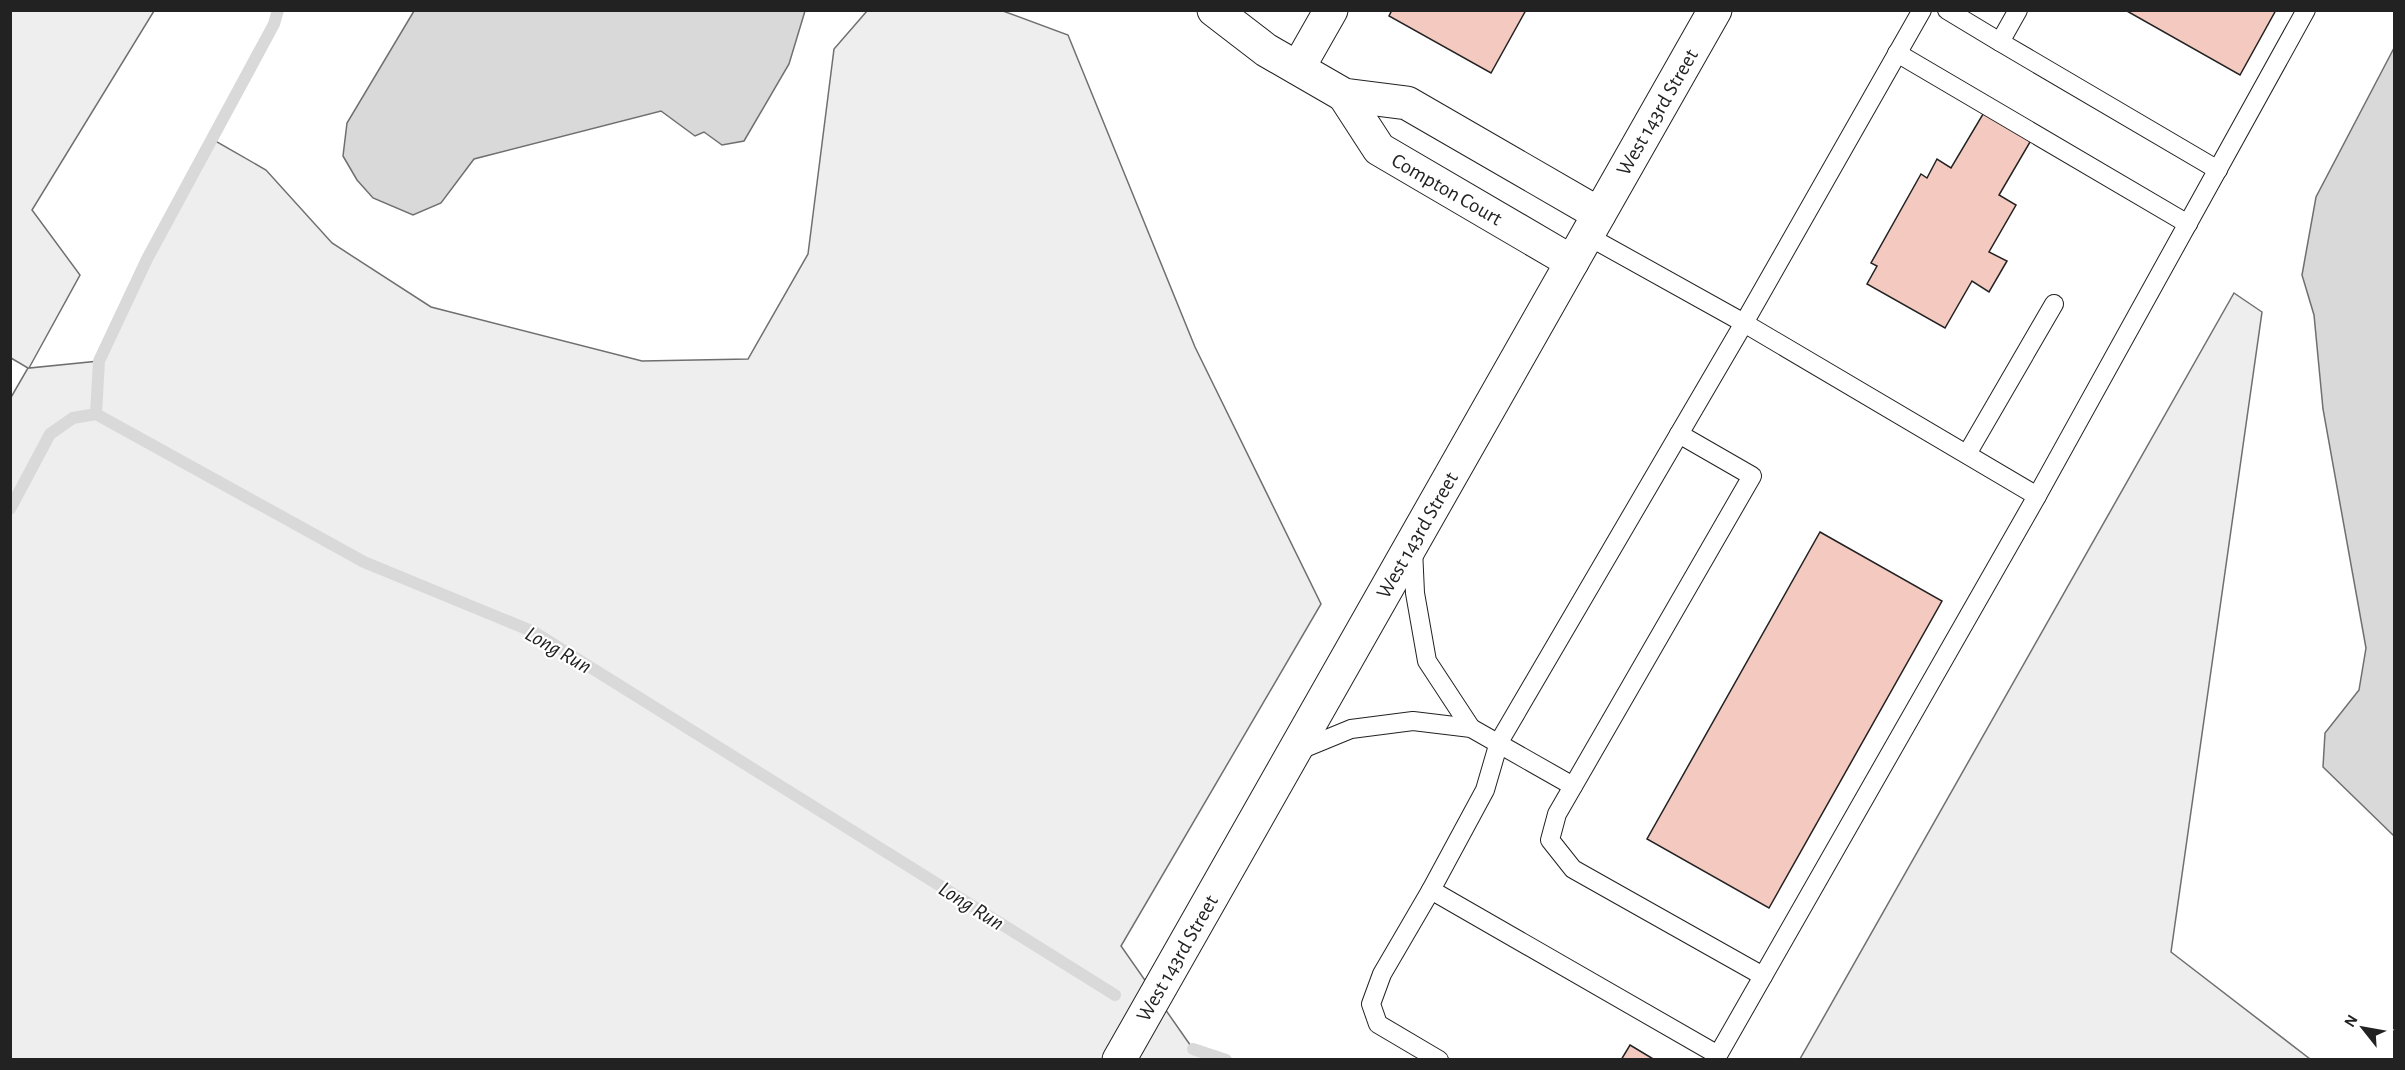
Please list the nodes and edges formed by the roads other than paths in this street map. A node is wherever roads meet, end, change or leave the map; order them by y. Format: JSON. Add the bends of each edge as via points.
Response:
{"nodes":[{"id":1,"x":1214,"y":10,"type":"edge"},
{"id":2,"x":1331,"y":10,"type":"edge"},
{"id":3,"x":1715,"y":10,"type":"edge"},
{"id":4,"x":1922,"y":10,"type":"edge"},
{"id":5,"x":1947,"y":10,"type":"edge"},
{"id":6,"x":2018,"y":10,"type":"edge"},
{"id":7,"x":2306,"y":10,"type":"edge"},
{"id":8,"x":2000,"y":42,"type":"junction"},
{"id":9,"x":1897,"y":54,"type":"junction"},
{"id":10,"x":1298,"y":68,"type":"junction"},
{"id":11,"x":1344,"y":95,"type":"junction"},
{"id":12,"x":2218,"y":170,"type":"junction"},
{"id":13,"x":2188,"y":224,"type":"junction"},
{"id":14,"x":1586,"y":237,"type":"junction"},
{"id":15,"x":2054,"y":304,"type":"dead end"},
{"id":16,"x":1744,"y":323,"type":"junction"},
{"id":17,"x":1679,"y":434,"type":"junction"},
{"id":18,"x":1967,"y":454,"type":"junction"},
{"id":19,"x":2037,"y":496,"type":"junction"},
{"id":20,"x":1413,"y":541,"type":"junction"},
{"id":21,"x":1471,"y":728,"type":"junction"},
{"id":22,"x":1499,"y":742,"type":"junction"},
{"id":23,"x":1293,"y":753,"type":"junction"},
{"id":24,"x":1573,"y":786,"type":"junction"},
{"id":25,"x":1431,"y":890,"type":"junction"},
{"id":26,"x":1763,"y":976,"type":"junction"},
{"id":27,"x":1722,"y":1057,"type":"edge"},
{"id":28,"x":1119,"y":1059,"type":"edge"},
{"id":29,"x":1439,"y":1059,"type":"edge"}],
"edges":[{"from":1,"to":10,"type":"main road","name":"Compton Court","via":[[1266,50]]},
{"from":2,"to":10,"type":"main road"},
{"from":3,"to":14,"type":"main road","name":"West 143rd Street"},
{"from":4,"to":9,"type":"lane"},
{"from":5,"to":8,"type":"lane"},
{"from":6,"to":8,"type":"lane"},
{"from":7,"to":12,"type":"lane"},
{"from":8,"to":12,"type":"lane"},
{"from":9,"to":13,"type":"lane"},
{"from":9,"to":16,"type":"lane"},
{"from":10,"to":11,"type":"main road","name":"Compton Court"},
{"from":11,"to":14,"type":"main road","name":"Compton Court","via":[[1407,103]]},
{"from":11,"to":14,"type":"main road","name":"Compton Court","via":[[1379,149]]},
{"from":12,"to":13,"type":"lane"},
{"from":13,"to":19,"type":"lane"},
{"from":14,"to":16,"type":"lane"},
{"from":14,"to":20,"type":"main road","name":"West 143rd Street"},
{"from":15,"to":18,"type":"lane"},
{"from":16,"to":17,"type":"lane"},
{"from":16,"to":18,"type":"lane"},
{"from":17,"to":22,"type":"lane"},
{"from":17,"to":24,"type":"lane","via":[[1752,476]]},
{"from":18,"to":19,"type":"lane"},
{"from":19,"to":26,"type":"lane"},
{"from":20,"to":21,"type":"lane","via":[[1415,593],[1427,661]]},
{"from":20,"to":23,"type":"main road","name":"West 143rd Street"},
{"from":21,"to":22,"type":"lane"},
{"from":21,"to":23,"type":"lane","via":[[1413,721],[1351,729]]},
{"from":22,"to":24,"type":"lane"},
{"from":22,"to":25,"type":"lane","via":[[1485,790]]},
{"from":23,"to":28,"type":"main road","name":"West 143rd Street"},
{"from":24,"to":26,"type":"lane","via":[[1557,814],[1550,840],[1573,869]]},
{"from":25,"to":27,"type":"lane"},
{"from":25,"to":29,"type":"lane","via":[[1382,974],[1371,1004],[1378,1024]]},
{"from":26,"to":27,"type":"lane"}]}
